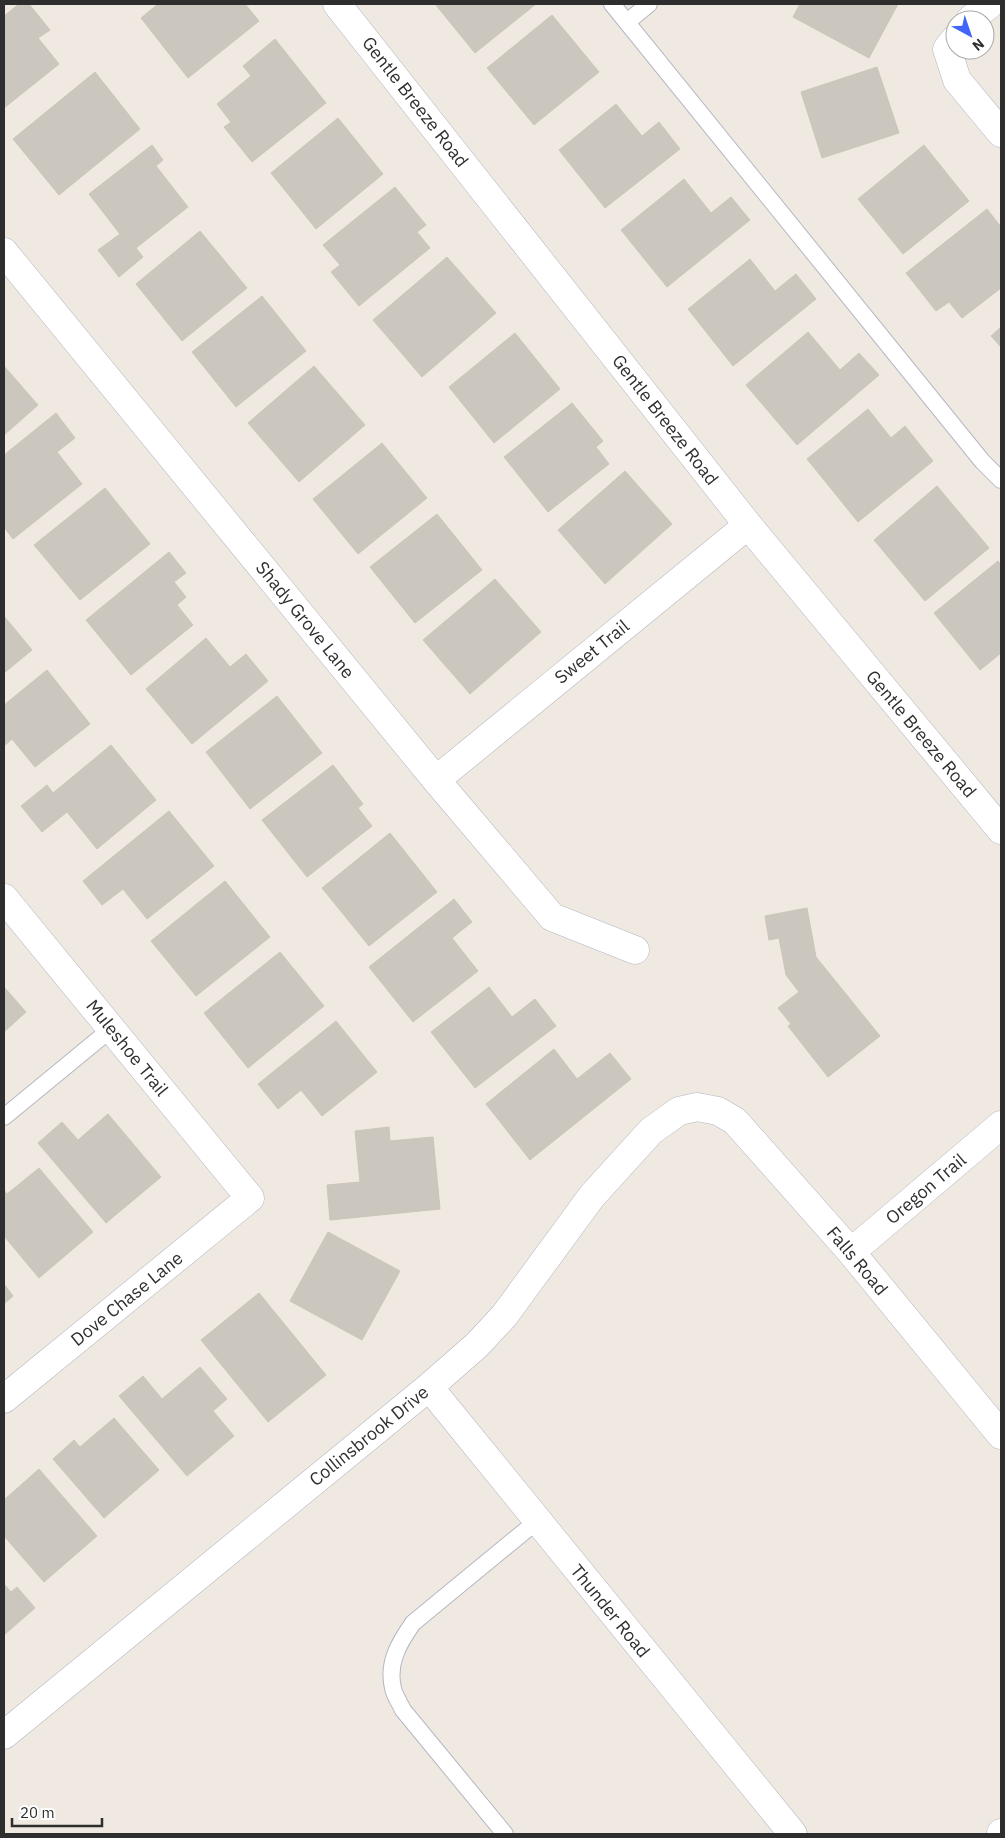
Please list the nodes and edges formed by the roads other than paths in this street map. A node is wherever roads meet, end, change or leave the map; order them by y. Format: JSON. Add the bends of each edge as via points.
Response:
{"nodes":[{"id":1,"x":337,"y":4,"type":"edge"},
{"id":2,"x":612,"y":4,"type":"edge"},
{"id":3,"x":649,"y":4,"type":"edge"},
{"id":4,"x":627,"y":22,"type":"junction"},
{"id":5,"x":954,"y":60,"type":"edge"},
{"id":6,"x":1001,"y":133,"type":"edge"},
{"id":7,"x":6,"y":260,"type":"edge"},
{"id":8,"x":1001,"y":480,"type":"edge"},
{"id":9,"x":748,"y":525,"type":"junction"},
{"id":10,"x":436,"y":780,"type":"junction"},
{"id":11,"x":1001,"y":830,"type":"edge"},
{"id":12,"x":4,"y":898,"type":"edge"},
{"id":13,"x":634,"y":950,"type":"dead end"},
{"id":14,"x":111,"y":1029,"type":"junction"},
{"id":15,"x":697,"y":1107,"type":"joint"},
{"id":16,"x":4,"y":1117,"type":"edge"},
{"id":17,"x":1001,"y":1126,"type":"edge"},
{"id":18,"x":250,"y":1198,"type":"joint"},
{"id":19,"x":851,"y":1252,"type":"junction"},
{"id":20,"x":429,"y":1388,"type":"junction"},
{"id":21,"x":4,"y":1399,"type":"edge"},
{"id":22,"x":1001,"y":1435,"type":"edge"},
{"id":23,"x":537,"y":1522,"type":"junction"},
{"id":24,"x":4,"y":1735,"type":"edge"},
{"id":25,"x":505,"y":1834,"type":"edge"},
{"id":26,"x":793,"y":1834,"type":"edge"}],
"edges":[{"from":1,"to":9,"type":"street","name":"Gentle Breeze Road"},
{"from":2,"to":4,"type":"lane"},
{"from":3,"to":4,"type":"lane"},
{"from":4,"to":8,"type":"lane"},
{"from":5,"to":6,"type":"street","via":[[957,80]]},
{"from":7,"to":10,"type":"street","name":"Shady Grove Lane"},
{"from":9,"to":10,"type":"street","name":"Sweet Trail"},
{"from":9,"to":11,"type":"street","name":"Gentle Breeze Road"},
{"from":10,"to":13,"type":"street","name":"Shady Grove Lane","via":[[552,917]]},
{"from":12,"to":14,"type":"street","name":"Muleshoe Trail"},
{"from":14,"to":16,"type":"lane"},
{"from":14,"to":18,"type":"street","name":"Muleshoe Trail"},
{"from":15,"to":19,"type":"street","name":"Falls Road","via":[[718,1111],[735,1121]]},
{"from":15,"to":20,"type":"street","name":"Collinsbrook Drive","via":[[680,1111],[651,1131],[592,1196],[504,1316]]},
{"from":17,"to":19,"type":"street","name":"Oregon Trail"},
{"from":18,"to":21,"type":"street","name":"Dove Chase Lane"},
{"from":19,"to":22,"type":"street","name":"Falls Road"},
{"from":20,"to":23,"type":"street","name":"Thunder Road"},
{"from":20,"to":24,"type":"street","name":"Collinsbrook Drive"},
{"from":23,"to":25,"type":"lane","via":[[413,1623],[399,1644],[391,1665],[393,1689],[403,1710]]},
{"from":23,"to":26,"type":"street","name":"Thunder Road"}]}
